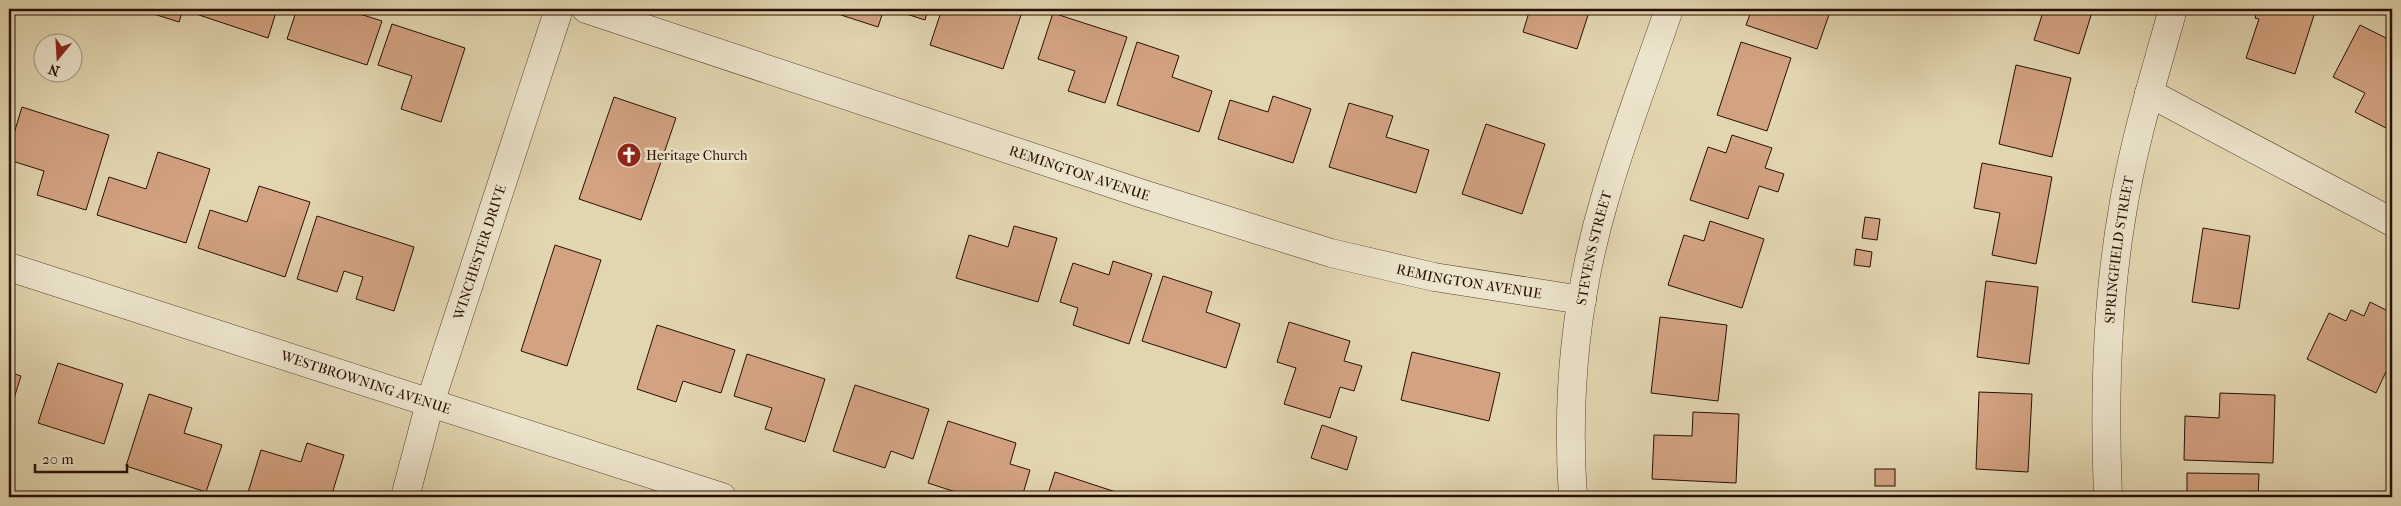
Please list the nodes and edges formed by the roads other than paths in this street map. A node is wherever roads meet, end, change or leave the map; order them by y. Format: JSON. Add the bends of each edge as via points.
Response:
{"nodes":[{"id":1,"x":558,"y":9,"type":"edge"},
{"id":2,"x":586,"y":9,"type":"edge"},
{"id":3,"x":1669,"y":9,"type":"edge"},
{"id":4,"x":2174,"y":9,"type":"edge"},
{"id":5,"x":2149,"y":93,"type":"junction"},
{"id":6,"x":2392,"y":222,"type":"edge"},
{"id":7,"x":9,"y":267,"type":"edge"},
{"id":8,"x":1582,"y":300,"type":"junction"},
{"id":9,"x":430,"y":403,"type":"junction"},
{"id":10,"x":405,"y":497,"type":"edge"},
{"id":11,"x":722,"y":497,"type":"edge"},
{"id":12,"x":1573,"y":497,"type":"edge"},
{"id":13,"x":2108,"y":497,"type":"edge"}],
"edges":[{"from":1,"to":9,"type":"street","name":"WINCHESTER DRIVE"},
{"from":2,"to":8,"type":"street","name":"REMINGTON AVENUE","via":[[1331,253],[1434,277]]},
{"from":3,"to":8,"type":"street","name":"STEVENS STREET","via":[[1605,198]]},
{"from":4,"to":5,"type":"street","name":"SPRINGFIELD STREET"},
{"from":5,"to":6,"type":"street"},
{"from":5,"to":13,"type":"street","name":"SPRINGFIELD STREET","via":[[2124,205],[2113,277],[2105,387]]},
{"from":7,"to":9,"type":"street","name":"WESTBROWNING AVENUE"},
{"from":8,"to":12,"type":"street","name":"STEVENS STREET","via":[[1570,404]]},
{"from":9,"to":10,"type":"street","name":"WINCHESTER DRIVE"},
{"from":9,"to":11,"type":"street","name":"WESTBROWNING AVENUE"}]}
